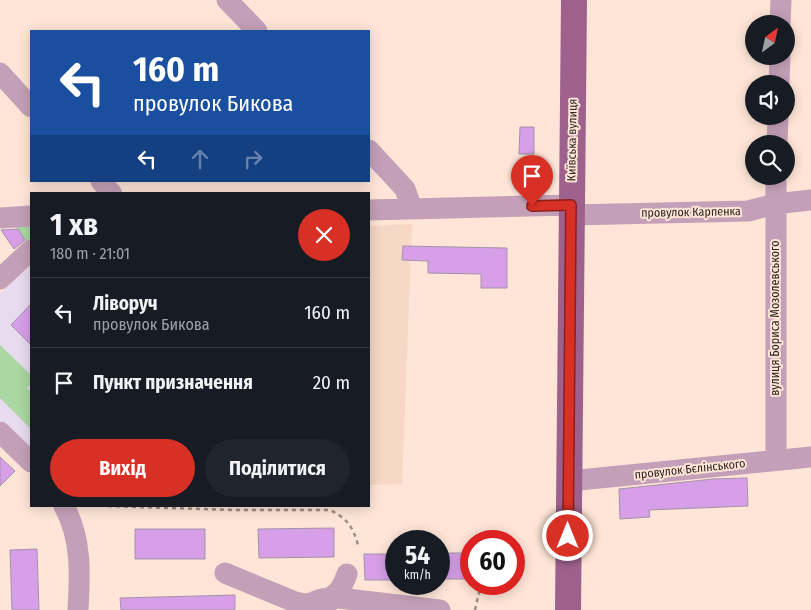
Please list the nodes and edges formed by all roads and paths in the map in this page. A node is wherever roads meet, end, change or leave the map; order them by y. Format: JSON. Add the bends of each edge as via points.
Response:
{"nodes":[{"id":1,"x":227,"y":0,"type":"edge"},
{"id":2,"x":574,"y":0,"type":"edge"},
{"id":3,"x":781,"y":0,"type":"edge"},
{"id":4,"x":780,"y":15,"type":"edge"},
{"id":5,"x":256,"y":30,"type":"edge"},
{"id":6,"x":0,"y":73,"type":"edge"},
{"id":7,"x":30,"y":106,"type":"edge"},
{"id":8,"x":370,"y":151,"type":"edge"},
{"id":9,"x":102,"y":182,"type":"edge"},
{"id":10,"x":776,"y":185,"type":"edge"},
{"id":11,"x":110,"y":192,"type":"edge"},
{"id":12,"x":811,"y":200,"type":"edge"},
{"id":13,"x":775,"y":204,"type":"junction"},
{"id":14,"x":412,"y":209,"type":"junction"},
{"id":15,"x":370,"y":210,"type":"edge"},
{"id":16,"x":571,"y":210,"type":"junction"},
{"id":17,"x":30,"y":216,"type":"edge"},
{"id":18,"x":0,"y":218,"type":"edge"},
{"id":19,"x":30,"y":251,"type":"edge"},
{"id":20,"x":0,"y":279,"type":"edge"},
{"id":21,"x":0,"y":432,"type":"edge"},
{"id":22,"x":811,"y":457,"type":"edge"},
{"id":23,"x":776,"y":460,"type":"junction"},
{"id":24,"x":30,"y":461,"type":"edge"},
{"id":25,"x":569,"y":481,"type":"junction"},
{"id":26,"x":64,"y":507,"type":"edge"},
{"id":27,"x":139,"y":507,"type":"edge"},
{"id":28,"x":358,"y":545,"type":"dead end"},
{"id":29,"x":225,"y":573,"type":"dead end"},
{"id":30,"x":478,"y":595,"type":"edge"},
{"id":31,"x":328,"y":604,"type":"edge"},
{"id":32,"x":298,"y":606,"type":"edge"},
{"id":33,"x":78,"y":610,"type":"edge"},
{"id":34,"x":440,"y":610,"type":"edge"},
{"id":35,"x":475,"y":610,"type":"edge"},
{"id":36,"x":568,"y":610,"type":"edge"}],
"edges":[{"from":1,"to":5,"type":"street"},
{"from":2,"to":16,"type":"main road","name":"Київська вулиця"},
{"from":3,"to":4,"type":"street"},
{"from":6,"to":7,"type":"street"},
{"from":8,"to":14,"type":"street","via":[[405,189]]},
{"from":9,"to":11,"type":"street"},
{"from":10,"to":13,"type":"street","name":"вулиця Бориса Мозолевського"},
{"from":12,"to":13,"type":"street","name":"провулок Карпенка"},
{"from":13,"to":16,"type":"street","name":"провулок Карпенка","via":[[748,211]]},
{"from":13,"to":23,"type":"street","name":"вулиця Бориса Мозолевського"},
{"from":14,"to":15,"type":"street","name":"провулок Карпенка"},
{"from":14,"to":16,"type":"street","name":"провулок Карпенка"},
{"from":16,"to":25,"type":"main road","name":"Київська вулиця"},
{"from":17,"to":18,"type":"street"},
{"from":19,"to":20,"type":"street"},
{"from":21,"to":24,"type":"street"},
{"from":22,"to":23,"type":"street","name":"провулок Бєлінського"},
{"from":23,"to":25,"type":"street","name":"провулок Бєлінського"},
{"from":25,"to":36,"type":"main road","name":"Київська вулиця"},
{"from":26,"to":33,"type":"street","via":[[76,537],[80,564]]},
{"from":27,"to":28,"type":"path","via":[[330,510],[350,525]]},
{"from":29,"to":32,"type":"street"},
{"from":30,"to":35,"type":"path"},
{"from":31,"to":32,"type":"street","via":[[320,599]]},
{"from":31,"to":34,"type":"street","via":[[374,602]]}]}
